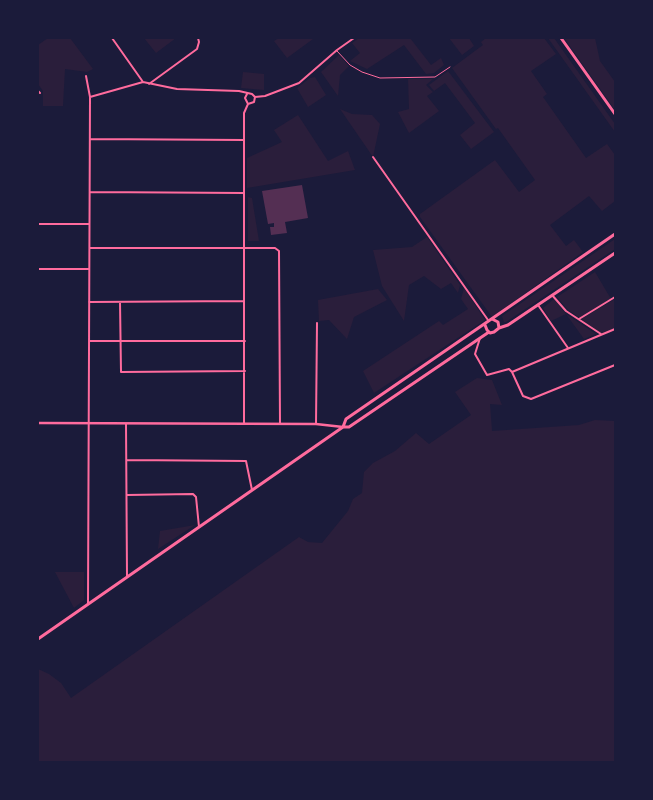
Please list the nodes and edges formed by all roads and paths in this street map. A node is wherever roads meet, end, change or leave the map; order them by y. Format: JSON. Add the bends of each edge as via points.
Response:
{"nodes":[{"id":1,"x":112,"y":38,"type":"edge"},
{"id":2,"x":198,"y":38,"type":"edge"},
{"id":3,"x":347,"y":38,"type":"edge"},
{"id":4,"x":354,"y":38,"type":"edge"},
{"id":5,"x":561,"y":38,"type":"edge"},
{"id":6,"x":350,"y":41,"type":"junction"},
{"id":7,"x":336,"y":50,"type":"junction"},
{"id":8,"x":450,"y":66,"type":"dead end"},
{"id":9,"x":86,"y":76,"type":"dead end"},
{"id":10,"x":143,"y":82,"type":"junction"},
{"id":11,"x":149,"y":84,"type":"junction"},
{"id":12,"x":247,"y":94,"type":"junction"},
{"id":13,"x":90,"y":97,"type":"junction"},
{"id":14,"x":255,"y":97,"type":"junction"},
{"id":15,"x":248,"y":104,"type":"junction"},
{"id":16,"x":615,"y":114,"type":"edge"},
{"id":17,"x":90,"y":139,"type":"junction"},
{"id":18,"x":244,"y":140,"type":"junction"},
{"id":19,"x":373,"y":157,"type":"dead end"},
{"id":20,"x":90,"y":192,"type":"junction"},
{"id":21,"x":244,"y":193,"type":"junction"},
{"id":22,"x":38,"y":224,"type":"edge"},
{"id":23,"x":90,"y":224,"type":"junction"},
{"id":24,"x":615,"y":234,"type":"edge"},
{"id":25,"x":89,"y":248,"type":"junction"},
{"id":26,"x":244,"y":248,"type":"junction"},
{"id":27,"x":615,"y":252,"type":"edge"},
{"id":28,"x":38,"y":269,"type":"edge"},
{"id":29,"x":89,"y":269,"type":"junction"},
{"id":30,"x":552,"y":295,"type":"junction"},
{"id":31,"x":615,"y":297,"type":"edge"},
{"id":32,"x":244,"y":301,"type":"junction"},
{"id":33,"x":89,"y":302,"type":"junction"},
{"id":34,"x":120,"y":302,"type":"junction"},
{"id":35,"x":538,"y":305,"type":"junction"},
{"id":36,"x":579,"y":319,"type":"junction"},
{"id":37,"x":490,"y":320,"type":"junction"},
{"id":38,"x":317,"y":323,"type":"dead end"},
{"id":39,"x":485,"y":325,"type":"junction"},
{"id":40,"x":498,"y":328,"type":"junction"},
{"id":41,"x":615,"y":329,"type":"edge"},
{"id":42,"x":489,"y":332,"type":"junction"},
{"id":43,"x":602,"y":334,"type":"junction"},
{"id":44,"x":480,"y":338,"type":"junction"},
{"id":45,"x":89,"y":341,"type":"junction"},
{"id":46,"x":121,"y":341,"type":"junction"},
{"id":47,"x":244,"y":341,"type":"junction"},
{"id":48,"x":568,"y":348,"type":"junction"},
{"id":49,"x":615,"y":365,"type":"edge"},
{"id":50,"x":244,"y":371,"type":"junction"},
{"id":51,"x":512,"y":372,"type":"junction"},
{"id":52,"x":38,"y":424,"type":"edge"},
{"id":53,"x":89,"y":424,"type":"junction"},
{"id":54,"x":126,"y":424,"type":"junction"},
{"id":55,"x":244,"y":424,"type":"junction"},
{"id":56,"x":280,"y":424,"type":"junction"},
{"id":57,"x":316,"y":424,"type":"junction"},
{"id":58,"x":343,"y":428,"type":"junction"},
{"id":59,"x":127,"y":460,"type":"junction"},
{"id":60,"x":252,"y":490,"type":"junction"},
{"id":61,"x":126,"y":495,"type":"junction"},
{"id":62,"x":199,"y":528,"type":"junction"},
{"id":63,"x":127,"y":578,"type":"junction"},
{"id":64,"x":88,"y":605,"type":"junction"},
{"id":65,"x":38,"y":639,"type":"edge"}],
"edges":[{"from":1,"to":10,"type":"street"},
{"from":2,"to":11,"type":"street","via":[[197,49]]},
{"from":3,"to":6,"type":"street"},
{"from":4,"to":6,"type":"street"},
{"from":5,"to":16,"type":"main road"},
{"from":6,"to":7,"type":"street"},
{"from":7,"to":8,"type":"lane","via":[[350,65],[380,78],[435,77]]},
{"from":7,"to":14,"type":"street","via":[[299,83],[265,96]]},
{"from":9,"to":13,"type":"street"},
{"from":10,"to":11,"type":"street"},
{"from":10,"to":13,"type":"street"},
{"from":11,"to":12,"type":"street","via":[[177,89],[239,91]]},
{"from":12,"to":14,"type":"street"},
{"from":12,"to":15,"type":"street","via":[[245,98]]},
{"from":13,"to":17,"type":"street"},
{"from":14,"to":15,"type":"street","via":[[254,102]]},
{"from":15,"to":18,"type":"street","via":[[244,113]]},
{"from":17,"to":18,"type":"street"},
{"from":17,"to":20,"type":"street"},
{"from":18,"to":21,"type":"street"},
{"from":19,"to":37,"type":"street"},
{"from":20,"to":21,"type":"street"},
{"from":20,"to":23,"type":"street"},
{"from":21,"to":26,"type":"street"},
{"from":22,"to":23,"type":"street"},
{"from":23,"to":25,"type":"street"},
{"from":24,"to":37,"type":"main road"},
{"from":25,"to":26,"type":"street"},
{"from":25,"to":29,"type":"street"},
{"from":26,"to":32,"type":"street"},
{"from":26,"to":56,"type":"street","via":[[274,248],[279,252]]},
{"from":27,"to":30,"type":"main road"},
{"from":28,"to":29,"type":"street"},
{"from":29,"to":33,"type":"street"},
{"from":30,"to":35,"type":"main road"},
{"from":30,"to":36,"type":"street","via":[[566,311]]},
{"from":31,"to":36,"type":"street"},
{"from":32,"to":34,"type":"street"},
{"from":32,"to":47,"type":"street"},
{"from":33,"to":34,"type":"street"},
{"from":33,"to":45,"type":"street"},
{"from":34,"to":46,"type":"street"},
{"from":35,"to":40,"type":"main road","via":[[508,325]]},
{"from":35,"to":48,"type":"street"},
{"from":36,"to":43,"type":"street"},
{"from":37,"to":39,"type":"main road"},
{"from":37,"to":40,"type":"main road","via":[[497,321]]},
{"from":38,"to":57,"type":"street"},
{"from":39,"to":42,"type":"main road"},
{"from":39,"to":58,"type":"main road","via":[[346,419]]},
{"from":40,"to":42,"type":"main road","via":[[494,332]]},
{"from":41,"to":43,"type":"street"},
{"from":42,"to":44,"type":"main road"},
{"from":43,"to":48,"type":"street"},
{"from":44,"to":51,"type":"street","via":[[475,354],[487,375],[509,369]]},
{"from":44,"to":58,"type":"main road"},
{"from":45,"to":46,"type":"street"},
{"from":45,"to":53,"type":"street"},
{"from":46,"to":47,"type":"street"},
{"from":46,"to":50,"type":"street","via":[[121,372]]},
{"from":47,"to":50,"type":"street"},
{"from":48,"to":51,"type":"street"},
{"from":49,"to":51,"type":"street","via":[[531,399],[523,396]]},
{"from":50,"to":55,"type":"street"},
{"from":52,"to":53,"type":"street"},
{"from":53,"to":54,"type":"street"},
{"from":53,"to":64,"type":"street"},
{"from":54,"to":55,"type":"street"},
{"from":54,"to":59,"type":"street"},
{"from":55,"to":56,"type":"street"},
{"from":56,"to":57,"type":"street"},
{"from":57,"to":58,"type":"street"},
{"from":58,"to":60,"type":"main road"},
{"from":59,"to":60,"type":"street","via":[[246,461]]},
{"from":59,"to":61,"type":"street"},
{"from":60,"to":62,"type":"main road"},
{"from":61,"to":62,"type":"street","via":[[193,494],[196,497]]},
{"from":61,"to":63,"type":"street"},
{"from":62,"to":63,"type":"main road"},
{"from":63,"to":64,"type":"main road"},
{"from":64,"to":65,"type":"main road"}]}
